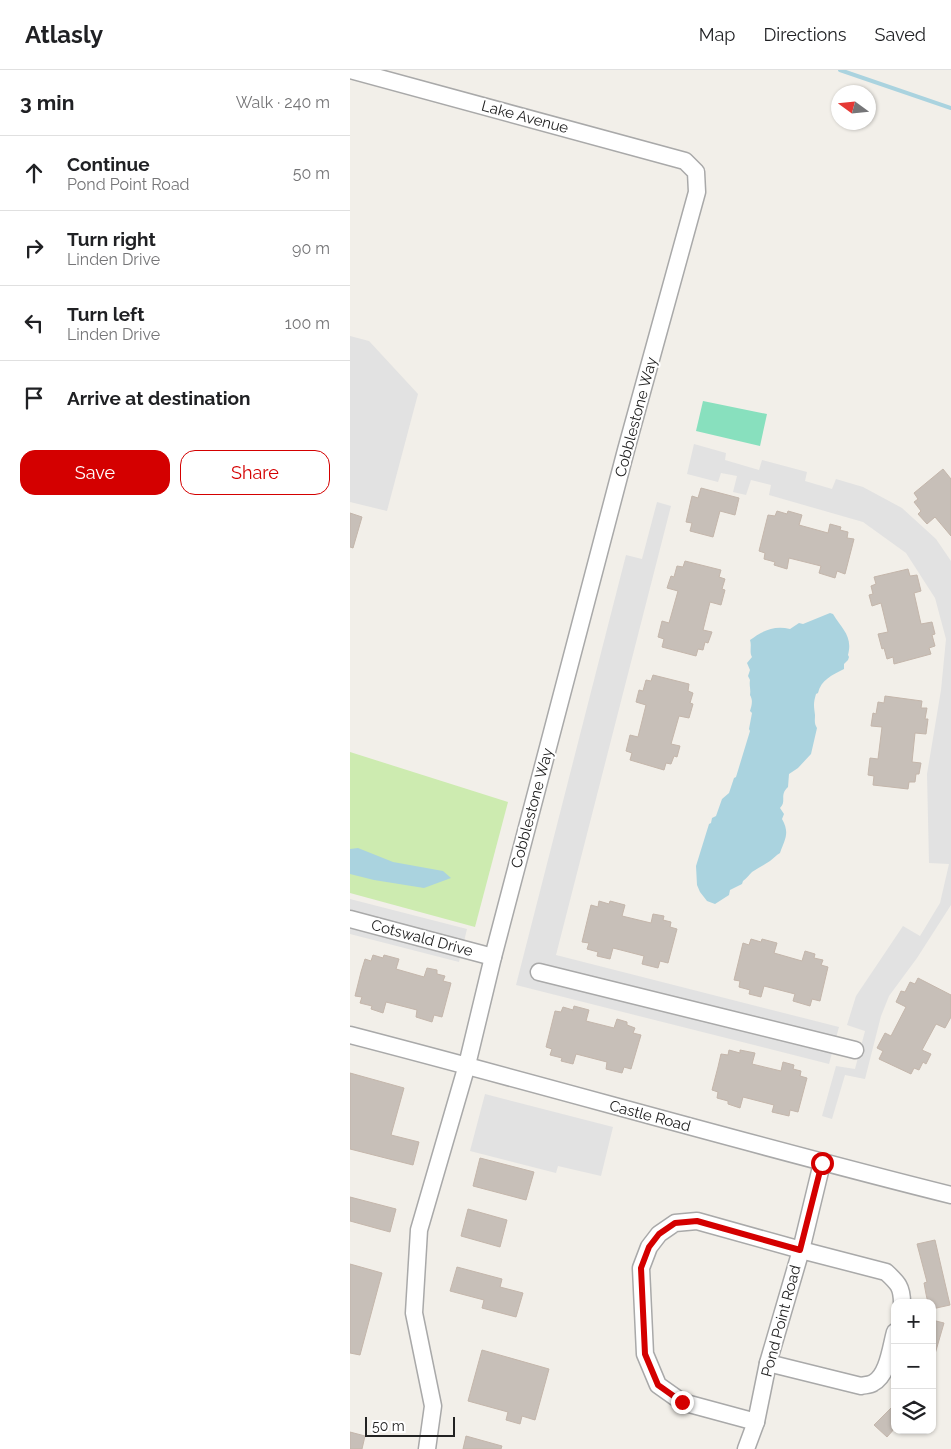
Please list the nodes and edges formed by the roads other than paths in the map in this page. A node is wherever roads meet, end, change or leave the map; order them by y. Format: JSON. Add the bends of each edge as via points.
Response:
{"nodes":[{"id":1,"x":350,"y":70,"type":"edge"},
{"id":2,"x":696,"y":172,"type":"joint"},
{"id":3,"x":350,"y":919,"type":"edge"},
{"id":4,"x":493,"y":957,"type":"junction"},
{"id":5,"x":540,"y":972,"type":"dead end"},
{"id":6,"x":350,"y":1035,"type":"edge"},
{"id":7,"x":855,"y":1050,"type":"dead end"},
{"id":8,"x":467,"y":1065,"type":"junction"},
{"id":9,"x":822,"y":1163,"type":"junction"},
{"id":10,"x":951,"y":1195,"type":"edge"},
{"id":11,"x":800,"y":1250,"type":"junction"},
{"id":12,"x":902,"y":1299,"type":"edge"},
{"id":13,"x":892,"y":1344,"type":"edge"},
{"id":14,"x":768,"y":1363,"type":"junction"},
{"id":15,"x":756,"y":1422,"type":"junction"},
{"id":16,"x":427,"y":1449,"type":"edge"},
{"id":17,"x":746,"y":1449,"type":"edge"}],
"edges":[{"from":1,"to":2,"type":"street","name":"Lake Avenue","via":[[662,153],[686,161]]},
{"from":2,"to":4,"type":"street","name":"Cobblestone Way","via":[[697,192]]},
{"from":3,"to":4,"type":"street","name":"Cotswald Drive"},
{"from":4,"to":8,"type":"street","name":"Cobblestone Way"},
{"from":5,"to":7,"type":"street"},
{"from":6,"to":8,"type":"street","name":"Castle Road"},
{"from":8,"to":9,"type":"street","name":"Castle Road"},
{"from":8,"to":16,"type":"street","name":"Cobblestone Way","via":[[419,1230],[414,1313],[433,1406]]},
{"from":9,"to":10,"type":"street","name":"Castle Road"},
{"from":9,"to":11,"type":"street","name":"Pond Point Road"},
{"from":11,"to":12,"type":"street","via":[[886,1272],[902,1290]]},
{"from":11,"to":14,"type":"street","name":"Pond Point Road"},
{"from":11,"to":15,"type":"street","via":[[697,1221],[675,1223],[659,1234],[649,1247],[641,1268],[645,1354],[658,1385],[682,1402]]},
{"from":13,"to":14,"type":"street","via":[[883,1373],[875,1383],[861,1386]]},
{"from":14,"to":15,"type":"street","name":"Pond Point Road"},
{"from":15,"to":17,"type":"street","name":"Pond Point Road"}]}
